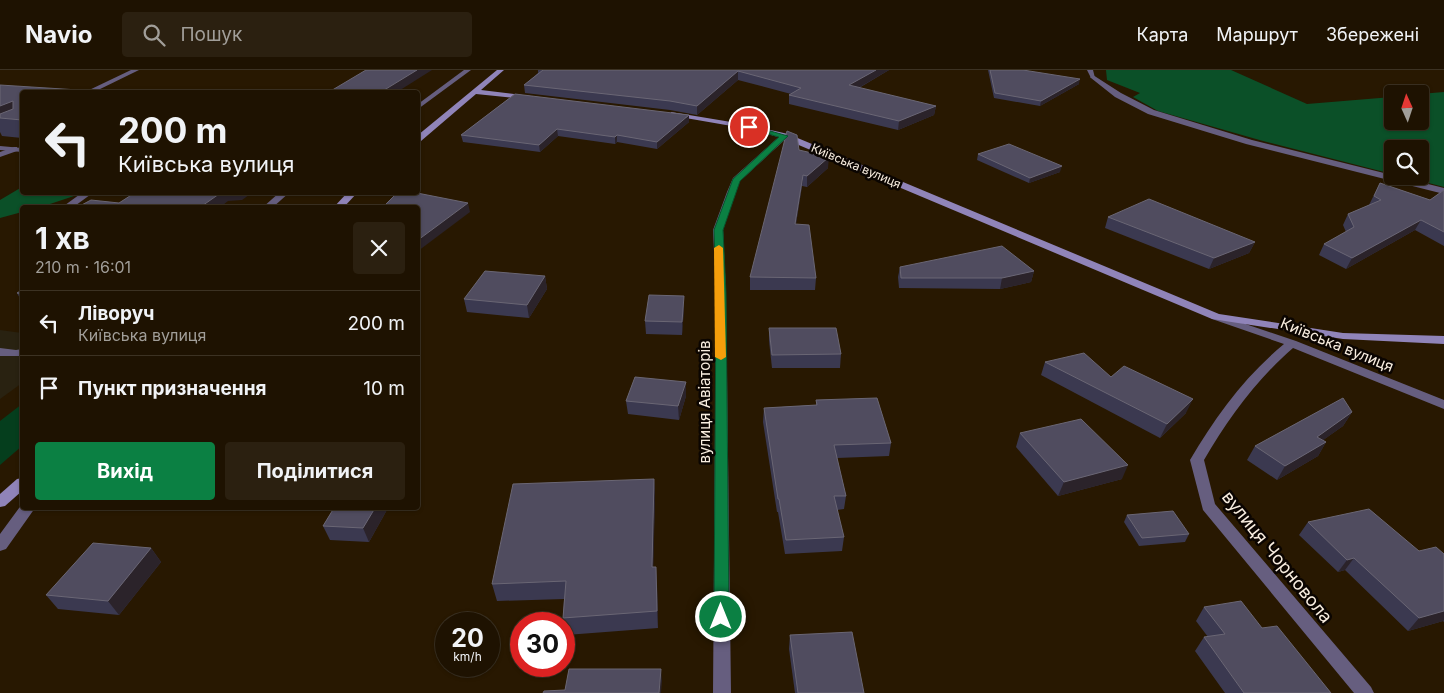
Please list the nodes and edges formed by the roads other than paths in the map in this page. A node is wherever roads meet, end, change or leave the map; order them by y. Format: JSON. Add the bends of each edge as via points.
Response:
{"nodes":[{"id":1,"x":136,"y":70,"type":"edge"},
{"id":2,"x":468,"y":70,"type":"edge"},
{"id":3,"x":501,"y":70,"type":"edge"},
{"id":4,"x":1091,"y":74,"type":"edge"},
{"id":5,"x":93,"y":90,"type":"edge"},
{"id":6,"x":475,"y":92,"type":"junction"},
{"id":7,"x":545,"y":99,"type":"edge"},
{"id":8,"x":420,"y":106,"type":"edge"},
{"id":9,"x":668,"y":114,"type":"edge"},
{"id":10,"x":785,"y":136,"type":"junction"},
{"id":11,"x":420,"y":138,"type":"edge"},
{"id":12,"x":0,"y":148,"type":"edge"},
{"id":13,"x":18,"y":149,"type":"edge"},
{"id":14,"x":0,"y":155,"type":"edge"},
{"id":15,"x":1444,"y":192,"type":"edge"},
{"id":16,"x":86,"y":195,"type":"edge"},
{"id":17,"x":282,"y":195,"type":"edge"},
{"id":18,"x":351,"y":195,"type":"edge"},
{"id":19,"x":70,"y":205,"type":"edge"},
{"id":20,"x":270,"y":205,"type":"edge"},
{"id":21,"x":340,"y":205,"type":"edge"},
{"id":22,"x":1216,"y":317,"type":"junction"},
{"id":23,"x":1444,"y":340,"type":"edge"},
{"id":24,"x":1292,"y":343,"type":"junction"},
{"id":25,"x":0,"y":352,"type":"edge"},
{"id":26,"x":20,"y":353,"type":"edge"},
{"id":27,"x":1444,"y":405,"type":"edge"},
{"id":28,"x":20,"y":485,"type":"edge"},
{"id":29,"x":0,"y":502,"type":"edge"},
{"id":30,"x":27,"y":510,"type":"edge"},
{"id":31,"x":0,"y":546,"type":"edge"},
{"id":32,"x":722,"y":693,"type":"edge"},
{"id":33,"x":1365,"y":693,"type":"edge"}],
"edges":[{"from":1,"to":5,"type":"street"},
{"from":2,"to":8,"type":"street"},
{"from":3,"to":6,"type":"street"},
{"from":4,"to":15,"type":"street","via":[[1118,95],[1151,112],[1248,142]]},
{"from":6,"to":7,"type":"street"},
{"from":6,"to":11,"type":"street"},
{"from":9,"to":10,"type":"street","name":"Київська вулиця"},
{"from":10,"to":22,"type":"street","name":"Київська вулиця"},
{"from":10,"to":32,"type":"street","name":"вулиця Авіаторів","via":[[736,180],[718,230]]},
{"from":12,"to":13,"type":"street"},
{"from":13,"to":14,"type":"street"},
{"from":16,"to":19,"type":"street"},
{"from":17,"to":20,"type":"street"},
{"from":18,"to":21,"type":"street"},
{"from":22,"to":23,"type":"street","name":"Київська вулиця","via":[[1343,336]]},
{"from":22,"to":24,"type":"street","name":"Київська вулиця"},
{"from":24,"to":27,"type":"street","name":"Київська вулиця"},
{"from":24,"to":33,"type":"street","name":"вулиця Чорновола","via":[[1217,425],[1197,460],[1208,506]]},
{"from":25,"to":26,"type":"street"},
{"from":28,"to":29,"type":"street"},
{"from":30,"to":31,"type":"street"}]}
